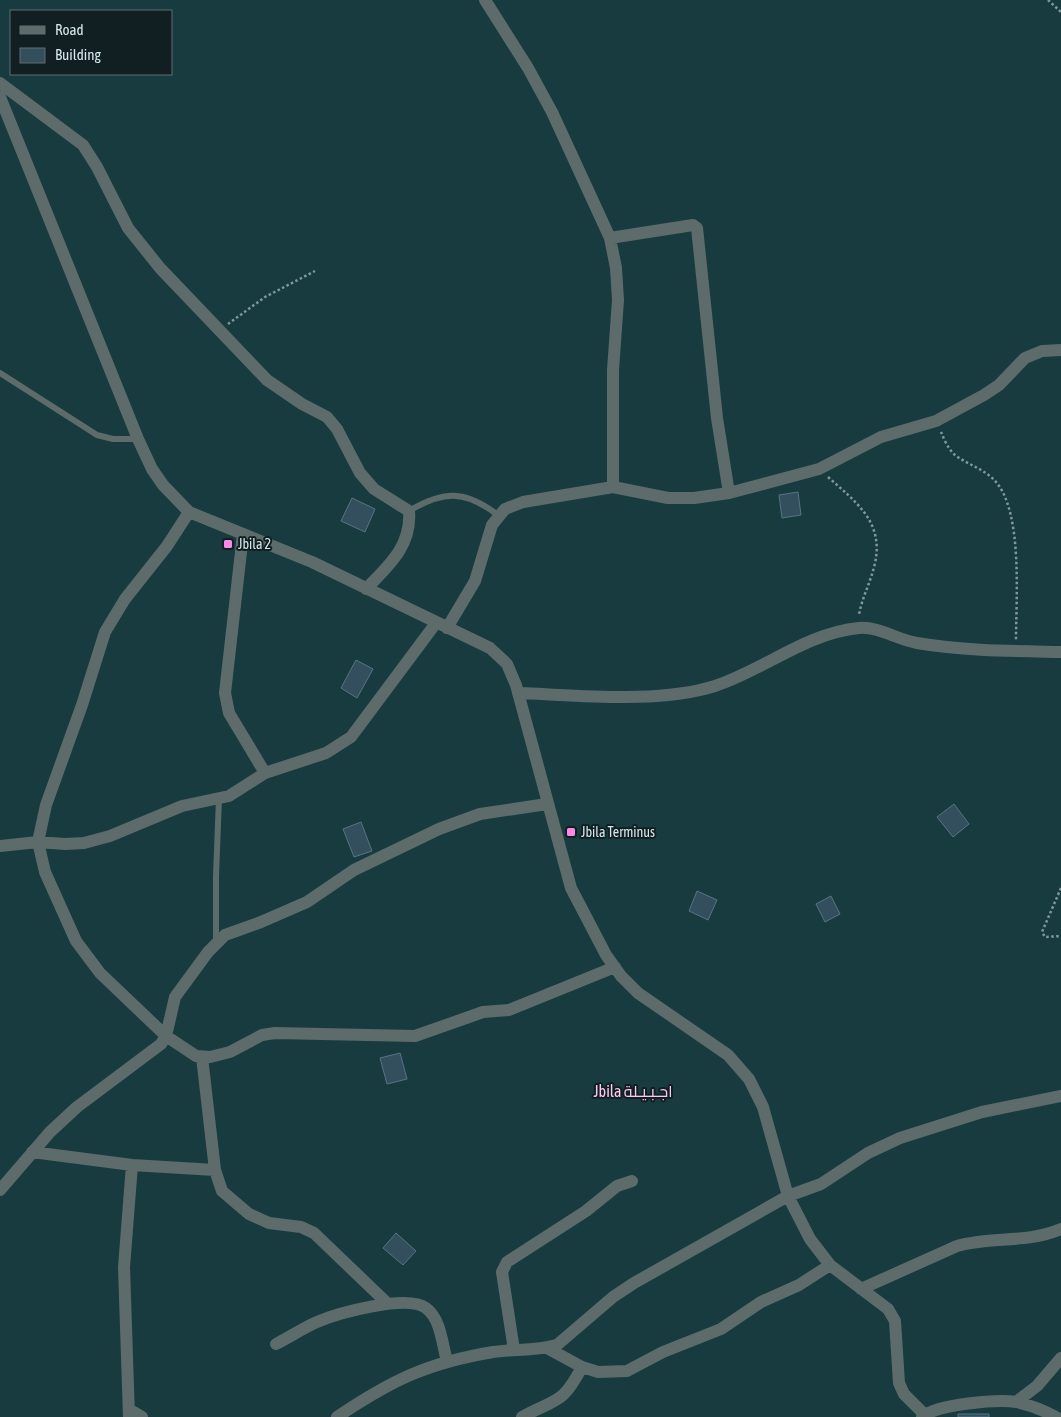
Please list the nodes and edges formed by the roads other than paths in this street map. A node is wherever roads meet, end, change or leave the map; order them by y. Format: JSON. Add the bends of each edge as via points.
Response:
{"nodes":[{"id":1,"x":485,"y":0,"type":"edge"},
{"id":2,"x":0,"y":83,"type":"edge"},
{"id":3,"x":0,"y":97,"type":"edge"},
{"id":4,"x":610,"y":238,"type":"junction"},
{"id":5,"x":1061,"y":350,"type":"edge"},
{"id":6,"x":0,"y":373,"type":"edge"},
{"id":7,"x":138,"y":439,"type":"junction"},
{"id":8,"x":613,"y":488,"type":"junction"},
{"id":9,"x":729,"y":493,"type":"junction"},
{"id":10,"x":409,"y":511,"type":"junction"},
{"id":11,"x":189,"y":512,"type":"junction"},
{"id":12,"x":498,"y":515,"type":"junction"},
{"id":13,"x":243,"y":534,"type":"junction"},
{"id":14,"x":366,"y":589,"type":"junction"},
{"id":15,"x":441,"y":625,"type":"junction"},
{"id":16,"x":1061,"y":652,"type":"edge"},
{"id":17,"x":518,"y":693,"type":"junction"},
{"id":18,"x":265,"y":774,"type":"junction"},
{"id":19,"x":219,"y":798,"type":"junction"},
{"id":20,"x":547,"y":804,"type":"junction"},
{"id":21,"x":38,"y":842,"type":"junction"},
{"id":22,"x":0,"y":846,"type":"edge"},
{"id":23,"x":216,"y":942,"type":"junction"},
{"id":24,"x":615,"y":967,"type":"junction"},
{"id":25,"x":166,"y":1036,"type":"junction"},
{"id":26,"x":202,"y":1057,"type":"junction"},
{"id":27,"x":1061,"y":1096,"type":"edge"},
{"id":28,"x":32,"y":1152,"type":"junction"},
{"id":29,"x":132,"y":1165,"type":"junction"},
{"id":30,"x":214,"y":1170,"type":"junction"},
{"id":31,"x":632,"y":1182,"type":"dead end"},
{"id":32,"x":0,"y":1190,"type":"edge"},
{"id":33,"x":788,"y":1196,"type":"junction"},
{"id":34,"x":1061,"y":1229,"type":"edge"},
{"id":35,"x":830,"y":1265,"type":"junction"},
{"id":36,"x":861,"y":1289,"type":"junction"},
{"id":37,"x":387,"y":1303,"type":"junction"},
{"id":38,"x":276,"y":1344,"type":"dead end"},
{"id":39,"x":548,"y":1348,"type":"junction"},
{"id":40,"x":514,"y":1350,"type":"junction"},
{"id":41,"x":1061,"y":1358,"type":"edge"},
{"id":42,"x":447,"y":1361,"type":"junction"},
{"id":43,"x":582,"y":1367,"type":"junction"},
{"id":44,"x":1016,"y":1402,"type":"junction"},
{"id":45,"x":129,"y":1414,"type":"edge"},
{"id":46,"x":924,"y":1416,"type":"edge"},
{"id":47,"x":142,"y":1417,"type":"edge"},
{"id":48,"x":337,"y":1417,"type":"edge"},
{"id":49,"x":522,"y":1417,"type":"edge"},
{"id":50,"x":1056,"y":1417,"type":"edge"}],
"edges":[{"from":1,"to":4,"type":"street","via":[[552,112]]},
{"from":2,"to":10,"type":"street","via":[[83,145],[128,228],[160,268],[268,380],[327,417],[337,429],[360,474],[369,484]]},
{"from":3,"to":7,"type":"street"},
{"from":4,"to":8,"type":"street","via":[[618,300],[613,370]]},
{"from":4,"to":9,"type":"street","via":[[693,225],[697,228],[717,418]]},
{"from":5,"to":9,"type":"street","via":[[1042,351],[1025,358],[999,385],[936,421],[881,437],[819,469]]},
{"from":6,"to":7,"type":"lane","via":[[97,435],[113,440]]},
{"from":7,"to":11,"type":"street","via":[[163,485]]},
{"from":8,"to":9,"type":"street","via":[[668,498]]},
{"from":8,"to":12,"type":"street","via":[[524,502]]},
{"from":10,"to":12,"type":"lane","via":[[438,496],[450,496],[477,501]]},
{"from":10,"to":14,"type":"street","via":[[406,540],[399,554]]},
{"from":11,"to":13,"type":"street"},
{"from":11,"to":21,"type":"street","via":[[125,599],[105,632],[46,805]]},
{"from":12,"to":15,"type":"street","via":[[475,581]]},
{"from":13,"to":14,"type":"street","via":[[312,562]]},
{"from":13,"to":18,"type":"street","via":[[225,693],[229,713]]},
{"from":14,"to":15,"type":"street"},
{"from":15,"to":17,"type":"street","via":[[490,648],[507,664]]},
{"from":15,"to":18,"type":"street","via":[[351,737],[326,753]]},
{"from":16,"to":17,"type":"street","via":[[919,644],[870,628],[858,628],[791,650],[737,678],[685,693]]},
{"from":17,"to":20,"type":"street"},
{"from":18,"to":19,"type":"street","via":[[229,796]]},
{"from":19,"to":21,"type":"street","via":[[174,809],[110,836],[84,843]]},
{"from":19,"to":23,"type":"lane"},
{"from":20,"to":23,"type":"street","via":[[480,814],[439,829],[354,870],[307,902],[225,935]]},
{"from":20,"to":24,"type":"street","via":[[571,888]]},
{"from":21,"to":22,"type":"street"},
{"from":21,"to":25,"type":"street","via":[[45,872],[76,941],[100,973]]},
{"from":23,"to":25,"type":"street","via":[[175,997]]},
{"from":24,"to":26,"type":"street","via":[[509,1010],[483,1012],[415,1036],[275,1033],[262,1035],[230,1052]]},
{"from":24,"to":33,"type":"street","via":[[638,992],[728,1054],[749,1079],[763,1107]]},
{"from":25,"to":26,"type":"street"},
{"from":25,"to":28,"type":"street","via":[[161,1044],[77,1107]]},
{"from":26,"to":30,"type":"street"},
{"from":27,"to":33,"type":"street","via":[[982,1112],[900,1138],[868,1153],[821,1184]]},
{"from":28,"to":29,"type":"street"},
{"from":28,"to":32,"type":"street"},
{"from":29,"to":30,"type":"street"},
{"from":29,"to":45,"type":"street","via":[[124,1267]]},
{"from":30,"to":37,"type":"street","via":[[222,1191],[249,1214],[269,1223],[301,1227],[314,1233]]},
{"from":31,"to":40,"type":"street","via":[[617,1186],[586,1211],[507,1262],[502,1272]]},
{"from":33,"to":35,"type":"street","via":[[810,1239]]},
{"from":33,"to":39,"type":"street","via":[[634,1283],[613,1297],[567,1338]]},
{"from":34,"to":36,"type":"street","via":[[1012,1241],[972,1242],[957,1246]]},
{"from":35,"to":36,"type":"street"},
{"from":35,"to":43,"type":"street","via":[[799,1286],[761,1302],[721,1329],[663,1352],[627,1371],[598,1372]]},
{"from":36,"to":46,"type":"street","via":[[888,1309],[895,1321],[898,1383]]},
{"from":37,"to":38,"type":"street","via":[[329,1318]]},
{"from":37,"to":42,"type":"street","via":[[412,1302],[425,1307],[436,1318]]},
{"from":39,"to":40,"type":"street"},
{"from":39,"to":43,"type":"street"},
{"from":40,"to":42,"type":"street"},
{"from":41,"to":44,"type":"street","via":[[1037,1386]]},
{"from":42,"to":48,"type":"street","via":[[414,1371],[376,1390]]},
{"from":43,"to":49,"type":"street","via":[[570,1391],[560,1400]]},
{"from":44,"to":46,"type":"street","via":[[986,1402],[938,1410]]},
{"from":44,"to":50,"type":"street"},
{"from":45,"to":47,"type":"street"}]}
